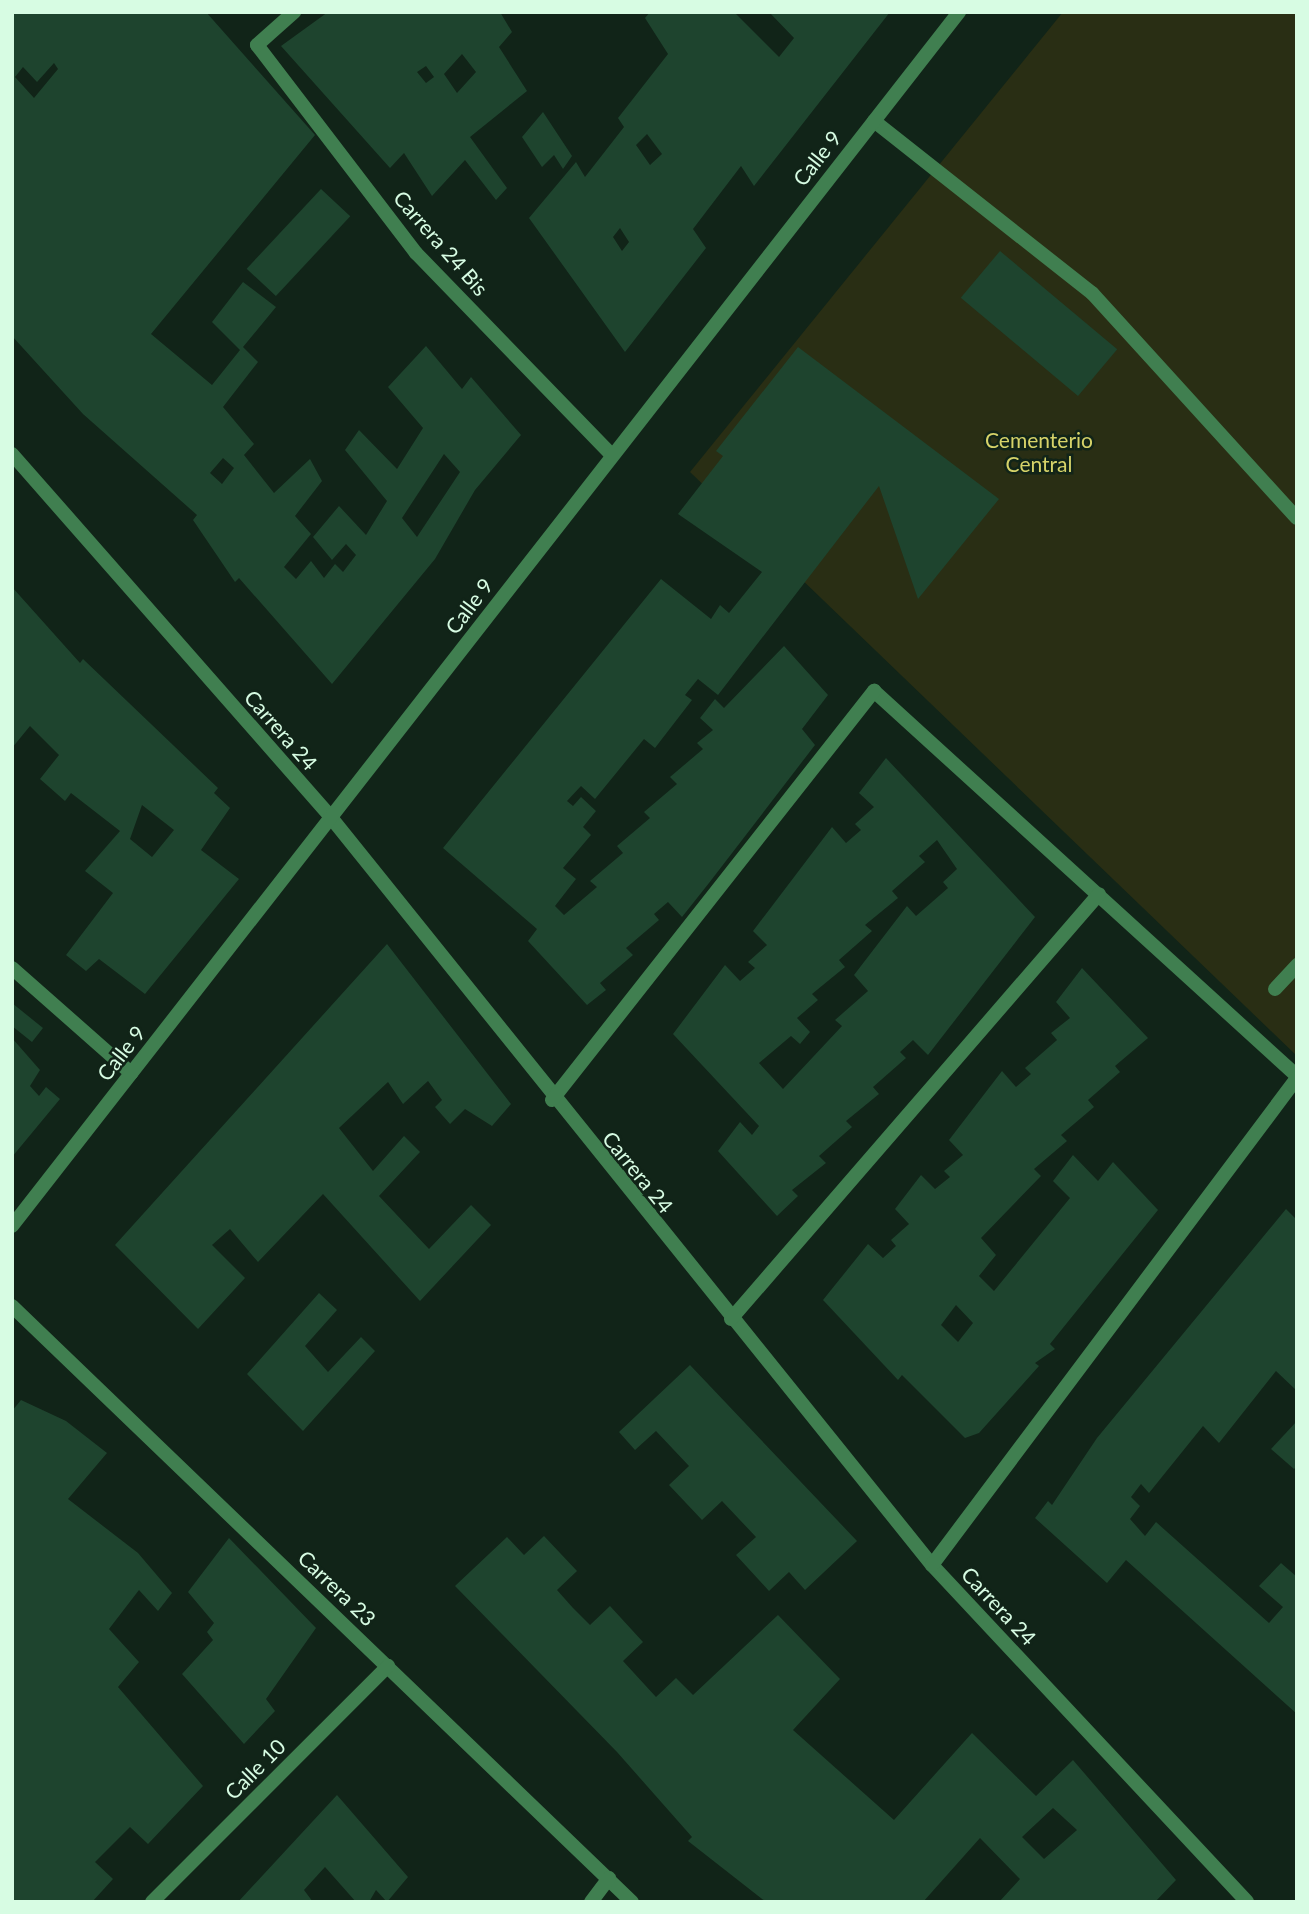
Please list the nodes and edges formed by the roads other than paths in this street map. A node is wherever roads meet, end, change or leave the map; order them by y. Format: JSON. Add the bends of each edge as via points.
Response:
{"nodes":[{"id":1,"x":295,"y":12,"type":"edge"},
{"id":2,"x":960,"y":12,"type":"edge"},
{"id":3,"x":874,"y":121,"type":"junction"},
{"id":4,"x":12,"y":454,"type":"edge"},
{"id":5,"x":611,"y":454,"type":"junction"},
{"id":6,"x":1297,"y":518,"type":"edge"},
{"id":7,"x":333,"y":820,"type":"junction"},
{"id":8,"x":1099,"y":894,"type":"junction"},
{"id":9,"x":1297,"y":965,"type":"edge"},
{"id":10,"x":12,"y":968,"type":"edge"},
{"id":11,"x":1275,"y":989,"type":"dead end"},
{"id":12,"x":131,"y":1073,"type":"junction"},
{"id":13,"x":1297,"y":1077,"type":"edge"},
{"id":14,"x":552,"y":1100,"type":"junction"},
{"id":15,"x":12,"y":1226,"type":"edge"},
{"id":16,"x":12,"y":1306,"type":"edge"},
{"id":17,"x":731,"y":1319,"type":"junction"},
{"id":18,"x":932,"y":1565,"type":"junction"},
{"id":19,"x":388,"y":1666,"type":"junction"},
{"id":20,"x":609,"y":1878,"type":"junction"},
{"id":21,"x":152,"y":1902,"type":"edge"},
{"id":22,"x":591,"y":1902,"type":"edge"},
{"id":23,"x":632,"y":1902,"type":"edge"},
{"id":24,"x":1247,"y":1902,"type":"edge"}],
"edges":[{"from":1,"to":5,"type":"street","name":"Carrera 24 Bis","via":[[257,46],[416,253]]},
{"from":2,"to":3,"type":"street","name":"Calle 9"},
{"from":3,"to":5,"type":"street","name":"Calle 9"},
{"from":3,"to":6,"type":"street","via":[[1092,293]]},
{"from":4,"to":7,"type":"street","name":"Carrera 24"},
{"from":5,"to":7,"type":"street","name":"Calle 9"},
{"from":7,"to":12,"type":"street","name":"Calle 9"},
{"from":7,"to":14,"type":"street","name":"Carrera 24"},
{"from":8,"to":13,"type":"street"},
{"from":8,"to":14,"type":"street","via":[[874,691]]},
{"from":8,"to":17,"type":"street"},
{"from":9,"to":11,"type":"street"},
{"from":10,"to":12,"type":"street"},
{"from":12,"to":15,"type":"street","name":"Calle 9"},
{"from":13,"to":18,"type":"street"},
{"from":14,"to":17,"type":"street","name":"Carrera 24"},
{"from":16,"to":19,"type":"street","name":"Carrera 23"},
{"from":17,"to":18,"type":"street","name":"Carrera 24"},
{"from":18,"to":24,"type":"street","name":"Carrera 24"},
{"from":19,"to":20,"type":"street","name":"Carrera 23"},
{"from":19,"to":21,"type":"street","name":"Calle 10"},
{"from":20,"to":22,"type":"street"},
{"from":20,"to":23,"type":"street","name":"Carrera 23"}]}
